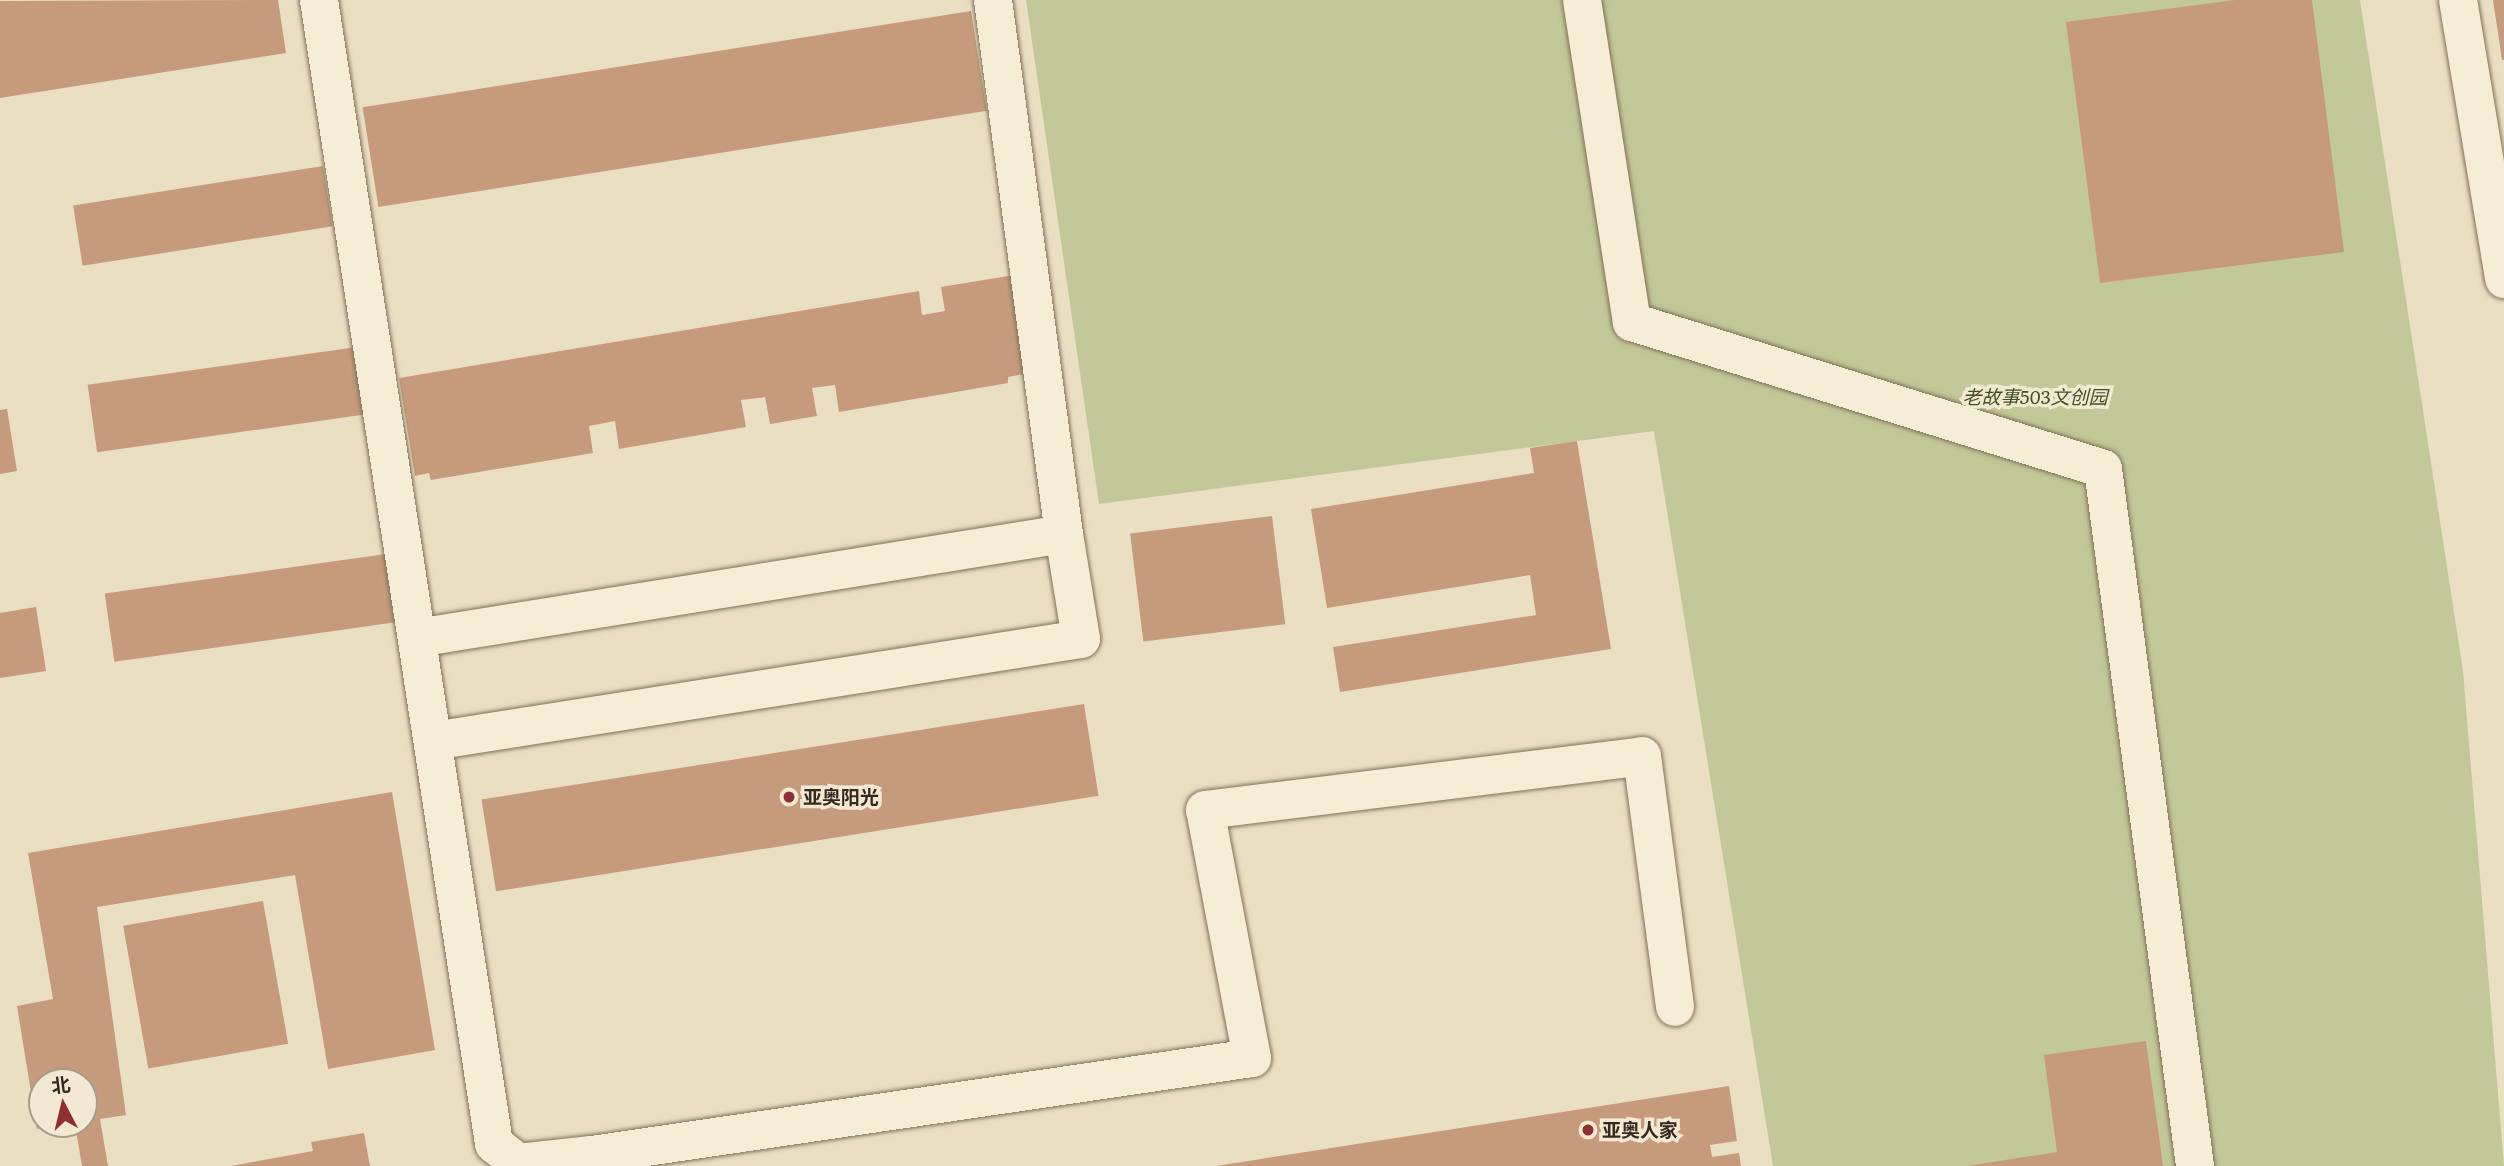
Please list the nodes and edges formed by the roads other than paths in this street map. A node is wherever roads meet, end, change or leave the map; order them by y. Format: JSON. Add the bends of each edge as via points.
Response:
{"nodes":[{"id":1,"x":319,"y":0,"type":"edge"},
{"id":2,"x":993,"y":0,"type":"edge"},
{"id":3,"x":1582,"y":0,"type":"edge"},
{"id":4,"x":2458,"y":0,"type":"edge"},
{"id":5,"x":2504,"y":279,"type":"edge"},
{"id":6,"x":1064,"y":534,"type":"junction"},
{"id":7,"x":417,"y":638,"type":"junction"},
{"id":8,"x":433,"y":741,"type":"junction"},
{"id":9,"x":1675,"y":1007,"type":"dead end"},
{"id":10,"x":593,"y":1160,"type":"edge"},
{"id":11,"x":2195,"y":1166,"type":"edge"}],
"edges":[{"from":1,"to":7,"type":"street"},
{"from":2,"to":6,"type":"street"},
{"from":3,"to":11,"type":"street","via":[[1632,322],[2103,470]]},
{"from":4,"to":5,"type":"street"},
{"from":6,"to":7,"type":"street"},
{"from":6,"to":8,"type":"street","via":[[1081,639]]},
{"from":7,"to":8,"type":"street"},
{"from":8,"to":10,"type":"street","via":[[494,1144],[519,1163]]},
{"from":9,"to":10,"type":"street","via":[[1642,755],[1205,810],[1252,1058]]}]}
